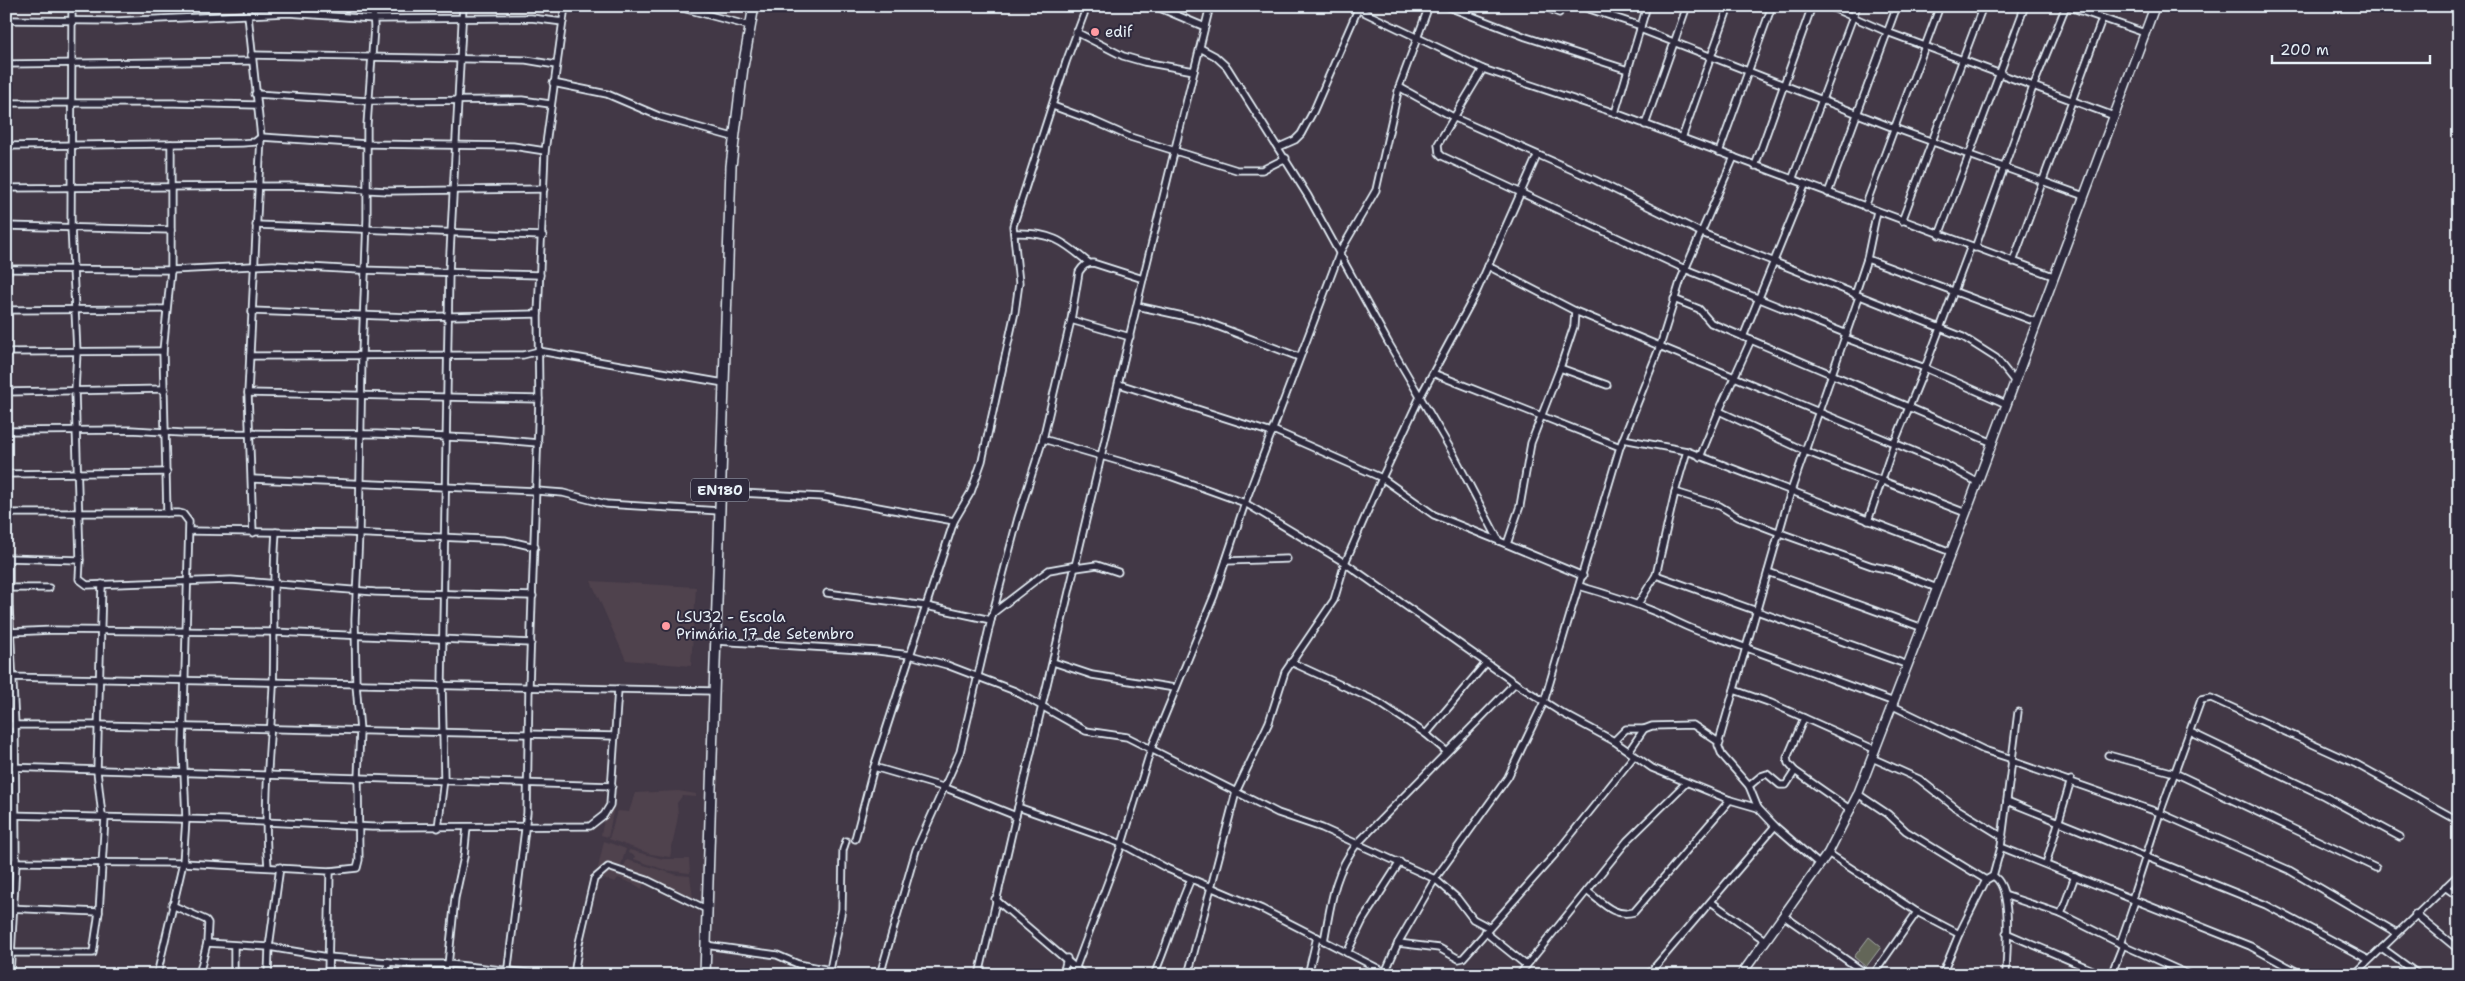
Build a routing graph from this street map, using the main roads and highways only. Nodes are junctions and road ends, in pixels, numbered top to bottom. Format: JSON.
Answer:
{"nodes":[{"id":1,"x":754,"y":6,"type":"edge"},
{"id":2,"x":705,"y":975,"type":"edge"}],
"edges":[{"from":1,"to":2,"type":"main road","number":"EN180"}]}
